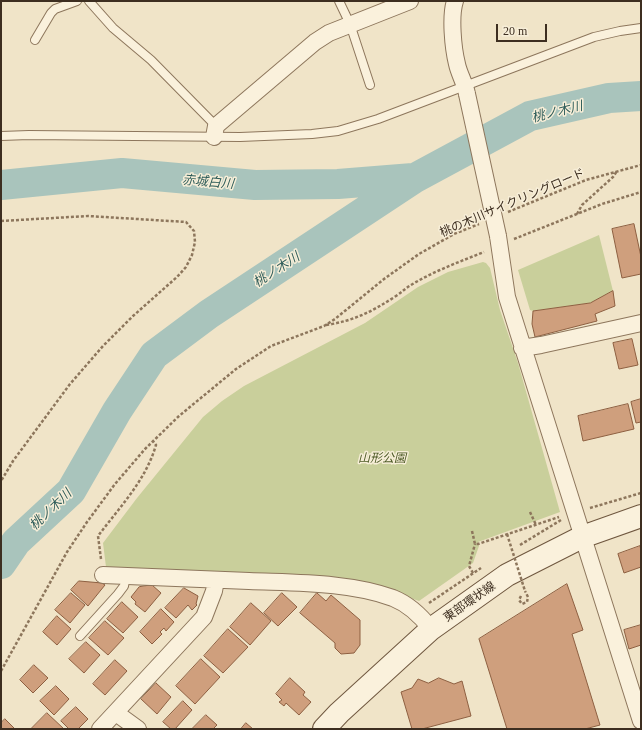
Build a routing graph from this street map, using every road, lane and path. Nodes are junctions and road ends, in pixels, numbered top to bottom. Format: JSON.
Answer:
{"nodes":[{"id":1,"x":76,"y":1,"type":"edge"},
{"id":2,"x":338,"y":1,"type":"edge"},
{"id":3,"x":410,"y":1,"type":"edge"},
{"id":4,"x":456,"y":1,"type":"edge"},
{"id":5,"x":93,"y":2,"type":"edge"},
{"id":6,"x":350,"y":24,"type":"junction"},
{"id":7,"x":641,"y":28,"type":"edge"},
{"id":8,"x":35,"y":40,"type":"dead end"},
{"id":9,"x":370,"y":85,"type":"dead end"},
{"id":10,"x":466,"y":90,"type":"junction"},
{"id":11,"x":215,"y":131,"type":"junction"},
{"id":12,"x":1,"y":136,"type":"edge"},
{"id":13,"x":641,"y":165,"type":"edge"},
{"id":14,"x":617,"y":171,"type":"junction"},
{"id":15,"x":641,"y":192,"type":"edge"},
{"id":16,"x":506,"y":213,"type":"dead end"},
{"id":17,"x":576,"y":214,"type":"junction"},
{"id":18,"x":1,"y":221,"type":"edge"},
{"id":19,"x":484,"y":222,"type":"dead end"},
{"id":20,"x":499,"y":241,"type":"junction"},
{"id":21,"x":641,"y":323,"type":"edge"},
{"id":22,"x":324,"y":326,"type":"junction"},
{"id":23,"x":522,"y":348,"type":"junction"},
{"id":24,"x":153,"y":441,"type":"junction"},
{"id":25,"x":1,"y":481,"type":"edge"},
{"id":26,"x":641,"y":493,"type":"edge"},
{"id":27,"x":586,"y":509,"type":"dead end"},
{"id":28,"x":530,"y":512,"type":"dead end"},
{"id":29,"x":565,"y":515,"type":"dead end"},
{"id":30,"x":641,"y":516,"type":"edge"},
{"id":31,"x":536,"y":525,"type":"junction"},
{"id":32,"x":472,"y":531,"type":"dead end"},
{"id":33,"x":508,"y":534,"type":"junction"},
{"id":34,"x":582,"y":537,"type":"junction"},
{"id":35,"x":475,"y":544,"type":"junction"},
{"id":36,"x":473,"y":573,"type":"dead end"},
{"id":37,"x":103,"y":575,"type":"joint"},
{"id":38,"x":126,"y":576,"type":"junction"},
{"id":39,"x":216,"y":580,"type":"junction"},
{"id":40,"x":520,"y":596,"type":"dead end"},
{"id":41,"x":431,"y":628,"type":"junction"},
{"id":42,"x":80,"y":636,"type":"dead end"},
{"id":43,"x":1,"y":671,"type":"edge"},
{"id":44,"x":116,"y":713,"type":"junction"},
{"id":45,"x":641,"y":720,"type":"edge"},
{"id":46,"x":100,"y":729,"type":"edge"},
{"id":47,"x":138,"y":729,"type":"edge"},
{"id":48,"x":324,"y":729,"type":"edge"}],
"edges":[{"from":1,"to":8,"type":"lane"},
{"from":2,"to":6,"type":"lane"},
{"from":3,"to":6,"type":"street"},
{"from":4,"to":10,"type":"street"},
{"from":5,"to":11,"type":"lane"},
{"from":6,"to":9,"type":"lane"},
{"from":6,"to":11,"type":"street"},
{"from":7,"to":10,"type":"lane"},
{"from":10,"to":11,"type":"lane"},
{"from":10,"to":20,"type":"street","bridge":true},
{"from":11,"to":12,"type":"lane"},
{"from":13,"to":14,"type":"path","name":"桃の木川サイクリングロード"},
{"from":14,"to":16,"type":"path","name":"桃の木川サイクリングロード"},
{"from":14,"to":17,"type":"path"},
{"from":15,"to":17,"type":"path"},
{"from":17,"to":20,"type":"path"},
{"from":18,"to":25,"type":"path"},
{"from":19,"to":22,"type":"path","name":"桃の木川サイクリングロード"},
{"from":20,"to":22,"type":"path"},
{"from":20,"to":23,"type":"street"},
{"from":21,"to":23,"type":"street"},
{"from":22,"to":24,"type":"path","name":"桃の木川サイクリングロード"},
{"from":23,"to":34,"type":"street"},
{"from":24,"to":37,"type":"path"},
{"from":24,"to":43,"type":"path","name":"桃の木川サイクリングロード"},
{"from":26,"to":27,"type":"path"},
{"from":28,"to":31,"type":"path"},
{"from":29,"to":31,"type":"path"},
{"from":30,"to":34,"type":"street","name":"東部環状線"},
{"from":31,"to":33,"type":"path"},
{"from":32,"to":35,"type":"path"},
{"from":33,"to":35,"type":"path"},
{"from":33,"to":40,"type":"path","bridge":true},
{"from":34,"to":41,"type":"street","name":"東部環状線"},
{"from":34,"to":45,"type":"street"},
{"from":35,"to":36,"type":"path"},
{"from":37,"to":38,"type":"street"},
{"from":38,"to":39,"type":"street"},
{"from":38,"to":42,"type":"lane"},
{"from":39,"to":41,"type":"street"},
{"from":39,"to":44,"type":"street"},
{"from":41,"to":48,"type":"street","name":"東部環状線"},
{"from":44,"to":46,"type":"street"},
{"from":44,"to":47,"type":"street"}]}
